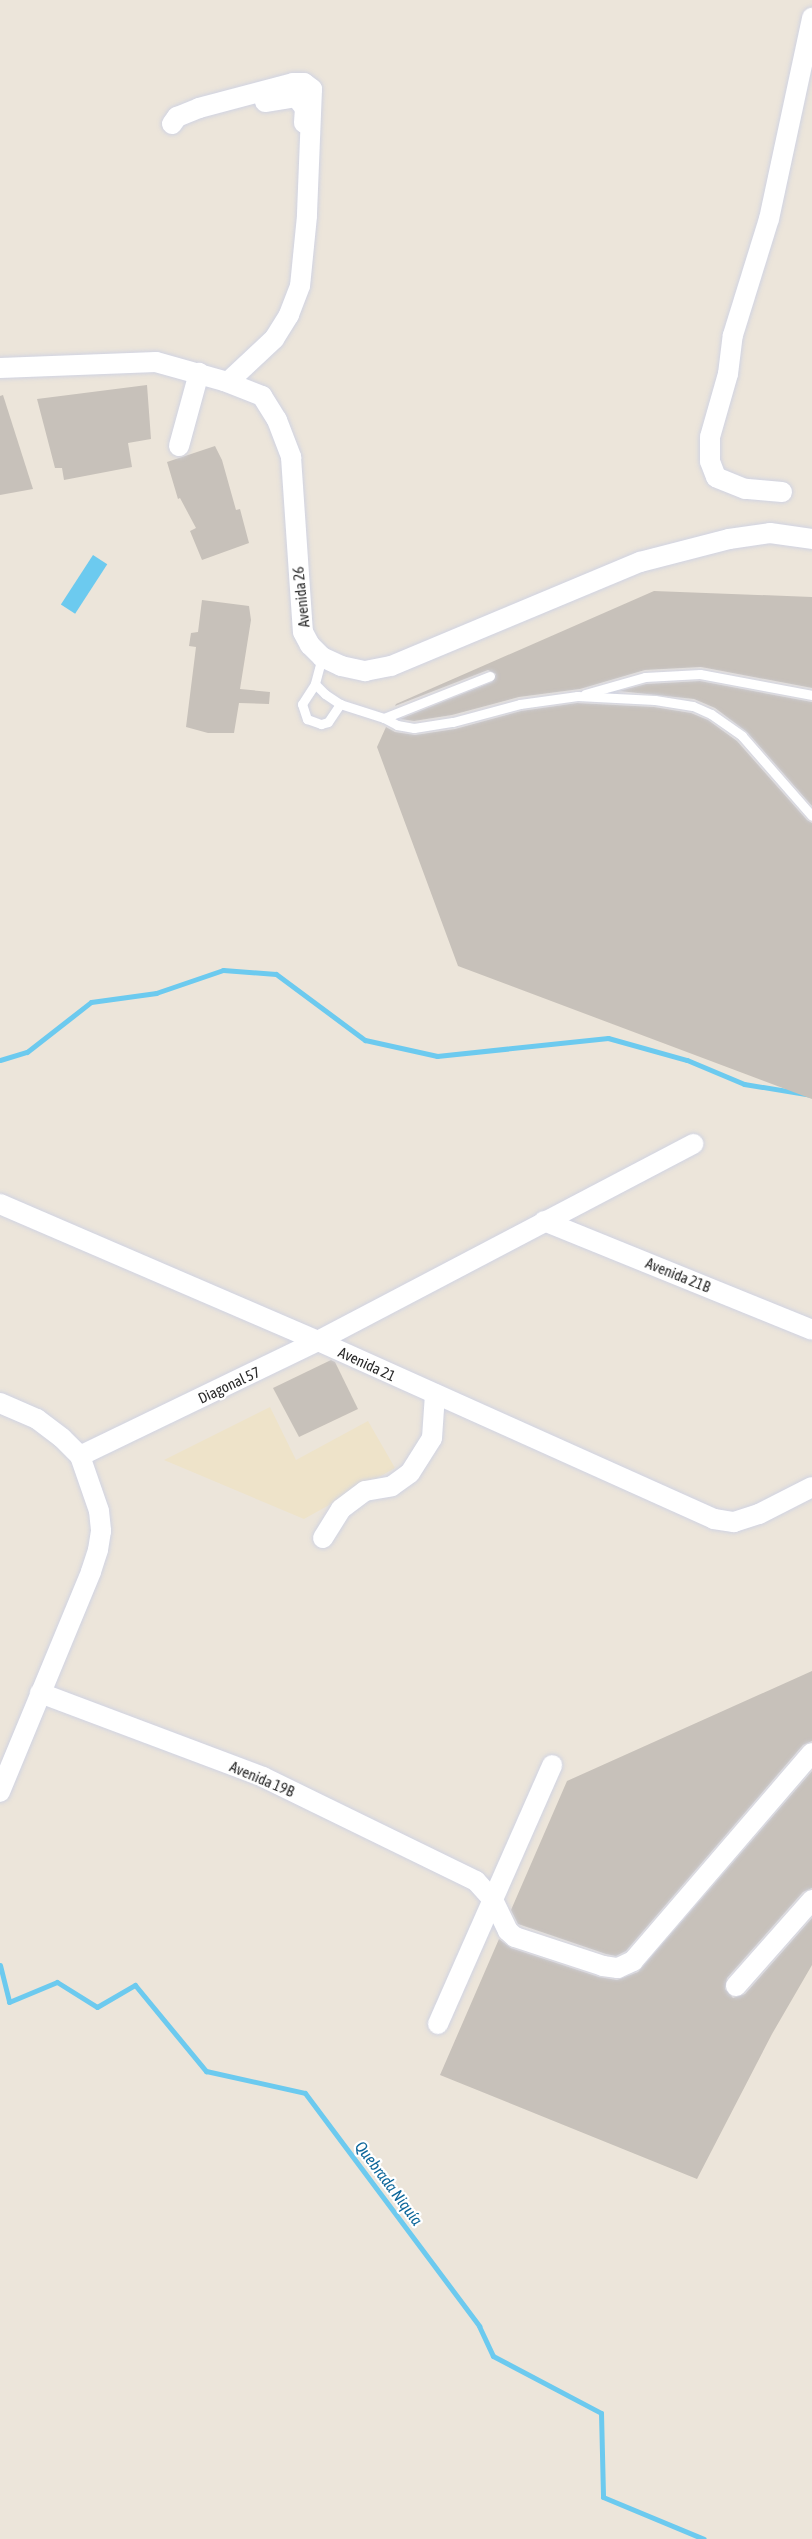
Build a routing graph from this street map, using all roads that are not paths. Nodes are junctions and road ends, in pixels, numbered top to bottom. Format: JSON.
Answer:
{"nodes":[{"id":1,"x":812,"y":18,"type":"edge"},
{"id":2,"x":0,"y":368,"type":"edge"},
{"id":3,"x":199,"y":373,"type":"junction"},
{"id":4,"x":226,"y":381,"type":"junction"},
{"id":5,"x":179,"y":446,"type":"dead end"},
{"id":6,"x":782,"y":492,"type":"dead end"},
{"id":7,"x":812,"y":539,"type":"edge"},
{"id":8,"x":322,"y":657,"type":"junction"},
{"id":9,"x":490,"y":676,"type":"dead end"},
{"id":10,"x":315,"y":684,"type":"junction"},
{"id":11,"x":812,"y":695,"type":"edge"},
{"id":12,"x":577,"y":696,"type":"junction"},
{"id":13,"x":340,"y":704,"type":"junction"},
{"id":14,"x":384,"y":718,"type":"junction"},
{"id":15,"x":812,"y":816,"type":"edge"},
{"id":16,"x":693,"y":1144,"type":"dead end"},
{"id":17,"x":0,"y":1204,"type":"edge"},
{"id":18,"x":544,"y":1221,"type":"junction"},
{"id":19,"x":812,"y":1330,"type":"edge"},
{"id":20,"x":318,"y":1341,"type":"junction"},
{"id":21,"x":435,"y":1394,"type":"junction"},
{"id":22,"x":0,"y":1403,"type":"edge"},
{"id":23,"x":80,"y":1456,"type":"junction"},
{"id":24,"x":812,"y":1487,"type":"edge"},
{"id":25,"x":323,"y":1538,"type":"dead end"},
{"id":26,"x":40,"y":1693,"type":"junction"},
{"id":27,"x":812,"y":1753,"type":"edge"},
{"id":28,"x":552,"y":1765,"type":"dead end"},
{"id":29,"x":0,"y":1792,"type":"edge"},
{"id":30,"x":492,"y":1900,"type":"junction"},
{"id":31,"x":812,"y":1900,"type":"edge"},
{"id":32,"x":736,"y":1986,"type":"dead end"},
{"id":33,"x":438,"y":2024,"type":"dead end"}],
"edges":[{"from":1,"to":6,"type":"street"},
{"from":2,"to":3,"type":"street","name":"Avenida 26"},
{"from":3,"to":4,"type":"street","name":"Avenida 26"},
{"from":3,"to":5,"type":"street"},
{"from":4,"to":4,"type":"street"},
{"from":4,"to":8,"type":"street","name":"Avenida 26"},
{"from":7,"to":8,"type":"street"},
{"from":8,"to":10,"type":"lane"},
{"from":9,"to":14,"type":"lane"},
{"from":10,"to":13,"type":"lane"},
{"from":10,"to":13,"type":"lane"},
{"from":11,"to":12,"type":"lane"},
{"from":12,"to":14,"type":"lane"},
{"from":12,"to":15,"type":"lane"},
{"from":13,"to":14,"type":"lane"},
{"from":16,"to":18,"type":"street","name":"Diagonal 57"},
{"from":17,"to":20,"type":"street","name":"Avenida 21"},
{"from":18,"to":19,"type":"street","name":"Avenida 21B"},
{"from":18,"to":20,"type":"street","name":"Diagonal 57"},
{"from":20,"to":21,"type":"street","name":"Avenida 21"},
{"from":20,"to":23,"type":"street","name":"Diagonal 57"},
{"from":21,"to":24,"type":"street","name":"Avenida 21"},
{"from":21,"to":25,"type":"street"},
{"from":22,"to":23,"type":"street"},
{"from":23,"to":26,"type":"street"},
{"from":26,"to":29,"type":"street"},
{"from":26,"to":30,"type":"street","name":"Avenida 19B"},
{"from":27,"to":30,"type":"street"},
{"from":28,"to":30,"type":"street"},
{"from":30,"to":33,"type":"street"},
{"from":31,"to":32,"type":"street"}]}
